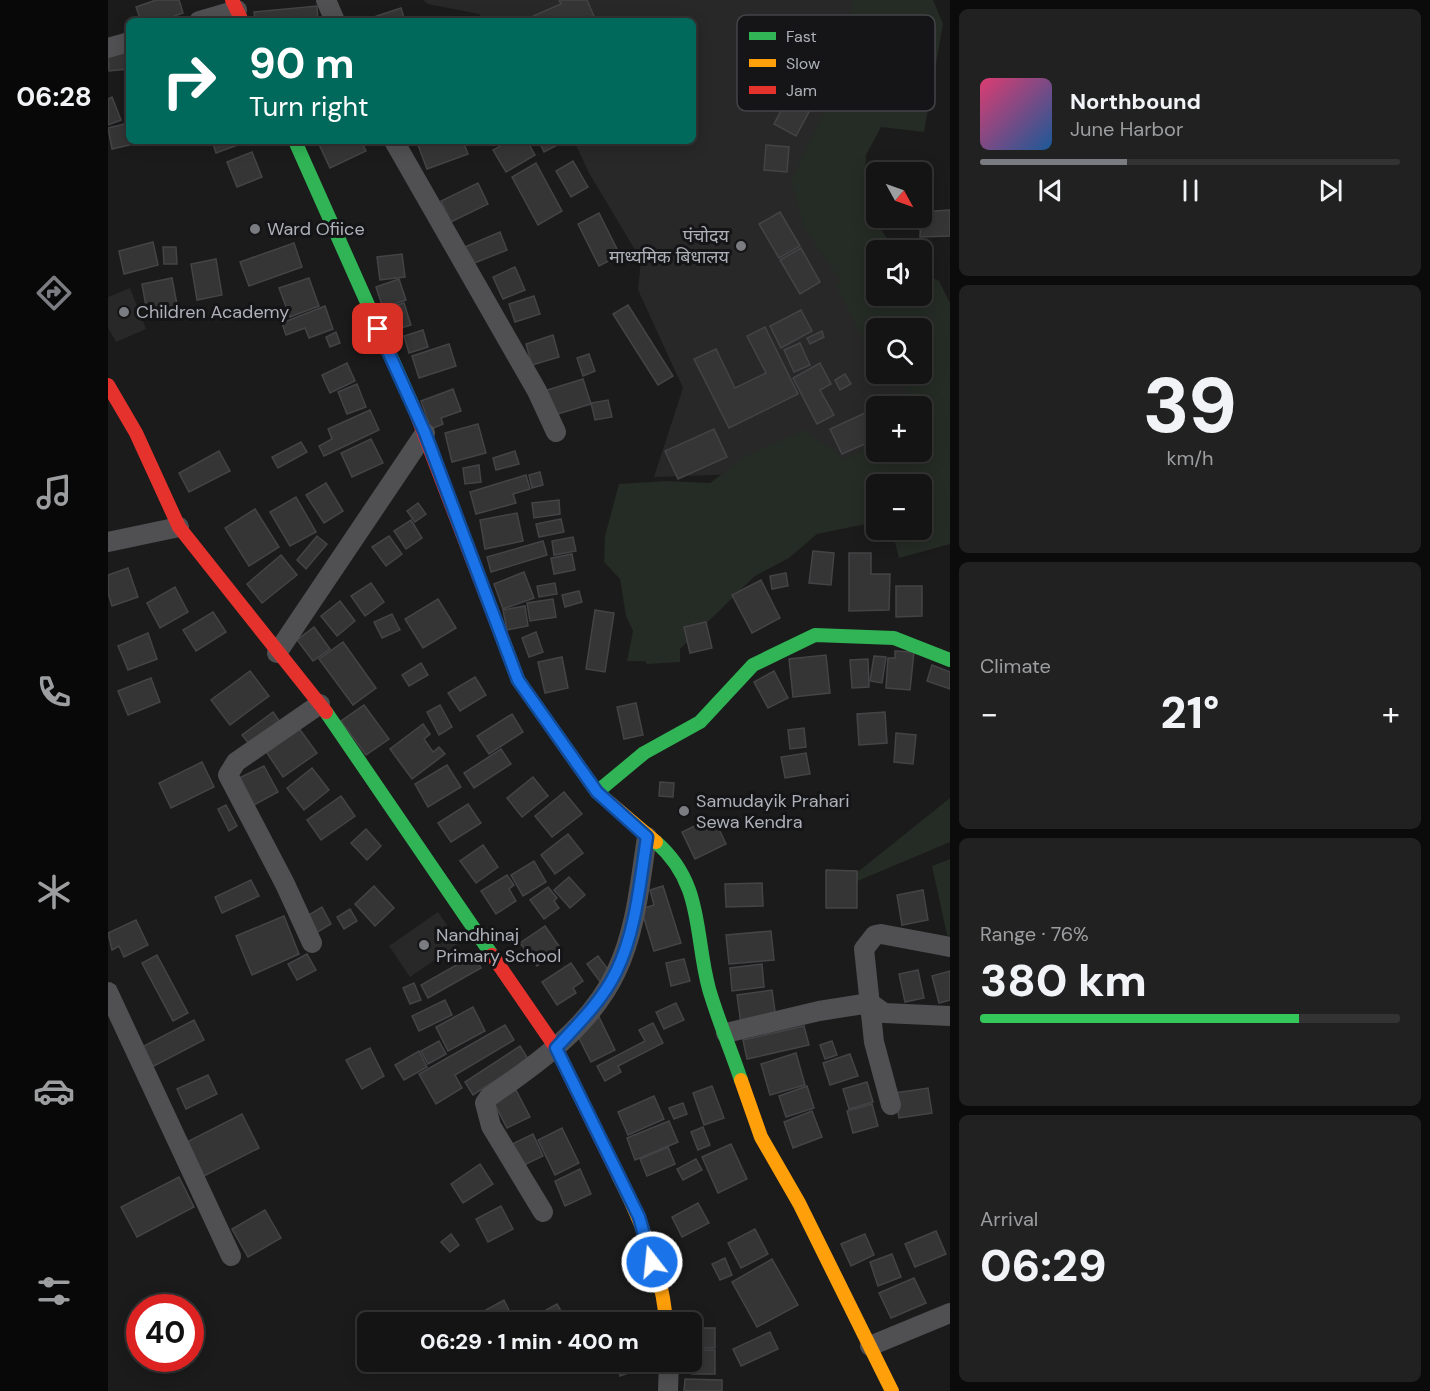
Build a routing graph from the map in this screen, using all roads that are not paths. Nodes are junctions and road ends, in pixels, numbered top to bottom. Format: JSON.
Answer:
{"nodes":[{"id":1,"x":326,"y":0,"type":"edge"},
{"id":2,"x":237,"y":10,"type":"edge"},
{"id":3,"x":210,"y":18,"type":"edge"},
{"id":4,"x":334,"y":18,"type":"edge"},
{"id":5,"x":126,"y":43,"type":"edge"},
{"id":6,"x":108,"y":48,"type":"edge"},
{"id":7,"x":296,"y":144,"type":"edge"},
{"id":8,"x":396,"y":144,"type":"edge"},
{"id":9,"x":108,"y":385,"type":"edge"},
{"id":10,"x":556,"y":432,"type":"dead end"},
{"id":11,"x":425,"y":433,"type":"junction"},
{"id":12,"x":179,"y":527,"type":"junction"},
{"id":13,"x":108,"y":542,"type":"edge"},
{"id":14,"x":277,"y":653,"type":"junction"},
{"id":15,"x":950,"y":660,"type":"edge"},
{"id":16,"x":320,"y":704,"type":"junction"},
{"id":17,"x":597,"y":792,"type":"junction"},
{"id":18,"x":647,"y":837,"type":"junction"},
{"id":19,"x":312,"y":943,"type":"dead end"},
{"id":20,"x":950,"y":947,"type":"edge"},
{"id":21,"x":108,"y":992,"type":"edge"},
{"id":22,"x":870,"y":1003,"type":"junction"},
{"id":23,"x":950,"y":1016,"type":"edge"},
{"id":24,"x":726,"y":1033,"type":"junction"},
{"id":25,"x":556,"y":1048,"type":"junction"},
{"id":26,"x":891,"y":1105,"type":"dead end"},
{"id":27,"x":543,"y":1212,"type":"dead end"},
{"id":28,"x":231,"y":1256,"type":"dead end"},
{"id":29,"x":665,"y":1312,"type":"edge"},
{"id":30,"x":950,"y":1313,"type":"edge"},
{"id":31,"x":870,"y":1346,"type":"junction"},
{"id":32,"x":669,"y":1372,"type":"edge"},
{"id":33,"x":668,"y":1391,"type":"edge"},
{"id":34,"x":891,"y":1391,"type":"edge"}],
"edges":[{"from":1,"to":4,"type":"street"},
{"from":2,"to":3,"type":"street"},
{"from":5,"to":6,"type":"street"},
{"from":7,"to":11,"type":"street"},
{"from":8,"to":10,"type":"street"},
{"from":9,"to":12,"type":"street"},
{"from":11,"to":14,"type":"street"},
{"from":11,"to":17,"type":"street"},
{"from":12,"to":13,"type":"street"},
{"from":12,"to":14,"type":"street"},
{"from":14,"to":16,"type":"street"},
{"from":15,"to":17,"type":"street"},
{"from":16,"to":19,"type":"street"},
{"from":16,"to":25,"type":"street"},
{"from":17,"to":18,"type":"street"},
{"from":18,"to":24,"type":"street"},
{"from":18,"to":25,"type":"street"},
{"from":20,"to":22,"type":"street"},
{"from":21,"to":28,"type":"street"},
{"from":22,"to":23,"type":"street"},
{"from":22,"to":24,"type":"street"},
{"from":22,"to":26,"type":"street"},
{"from":24,"to":31,"type":"street"},
{"from":25,"to":27,"type":"street"},
{"from":25,"to":29,"type":"street"},
{"from":30,"to":31,"type":"street"},
{"from":31,"to":34,"type":"street"},
{"from":32,"to":33,"type":"street"}]}
